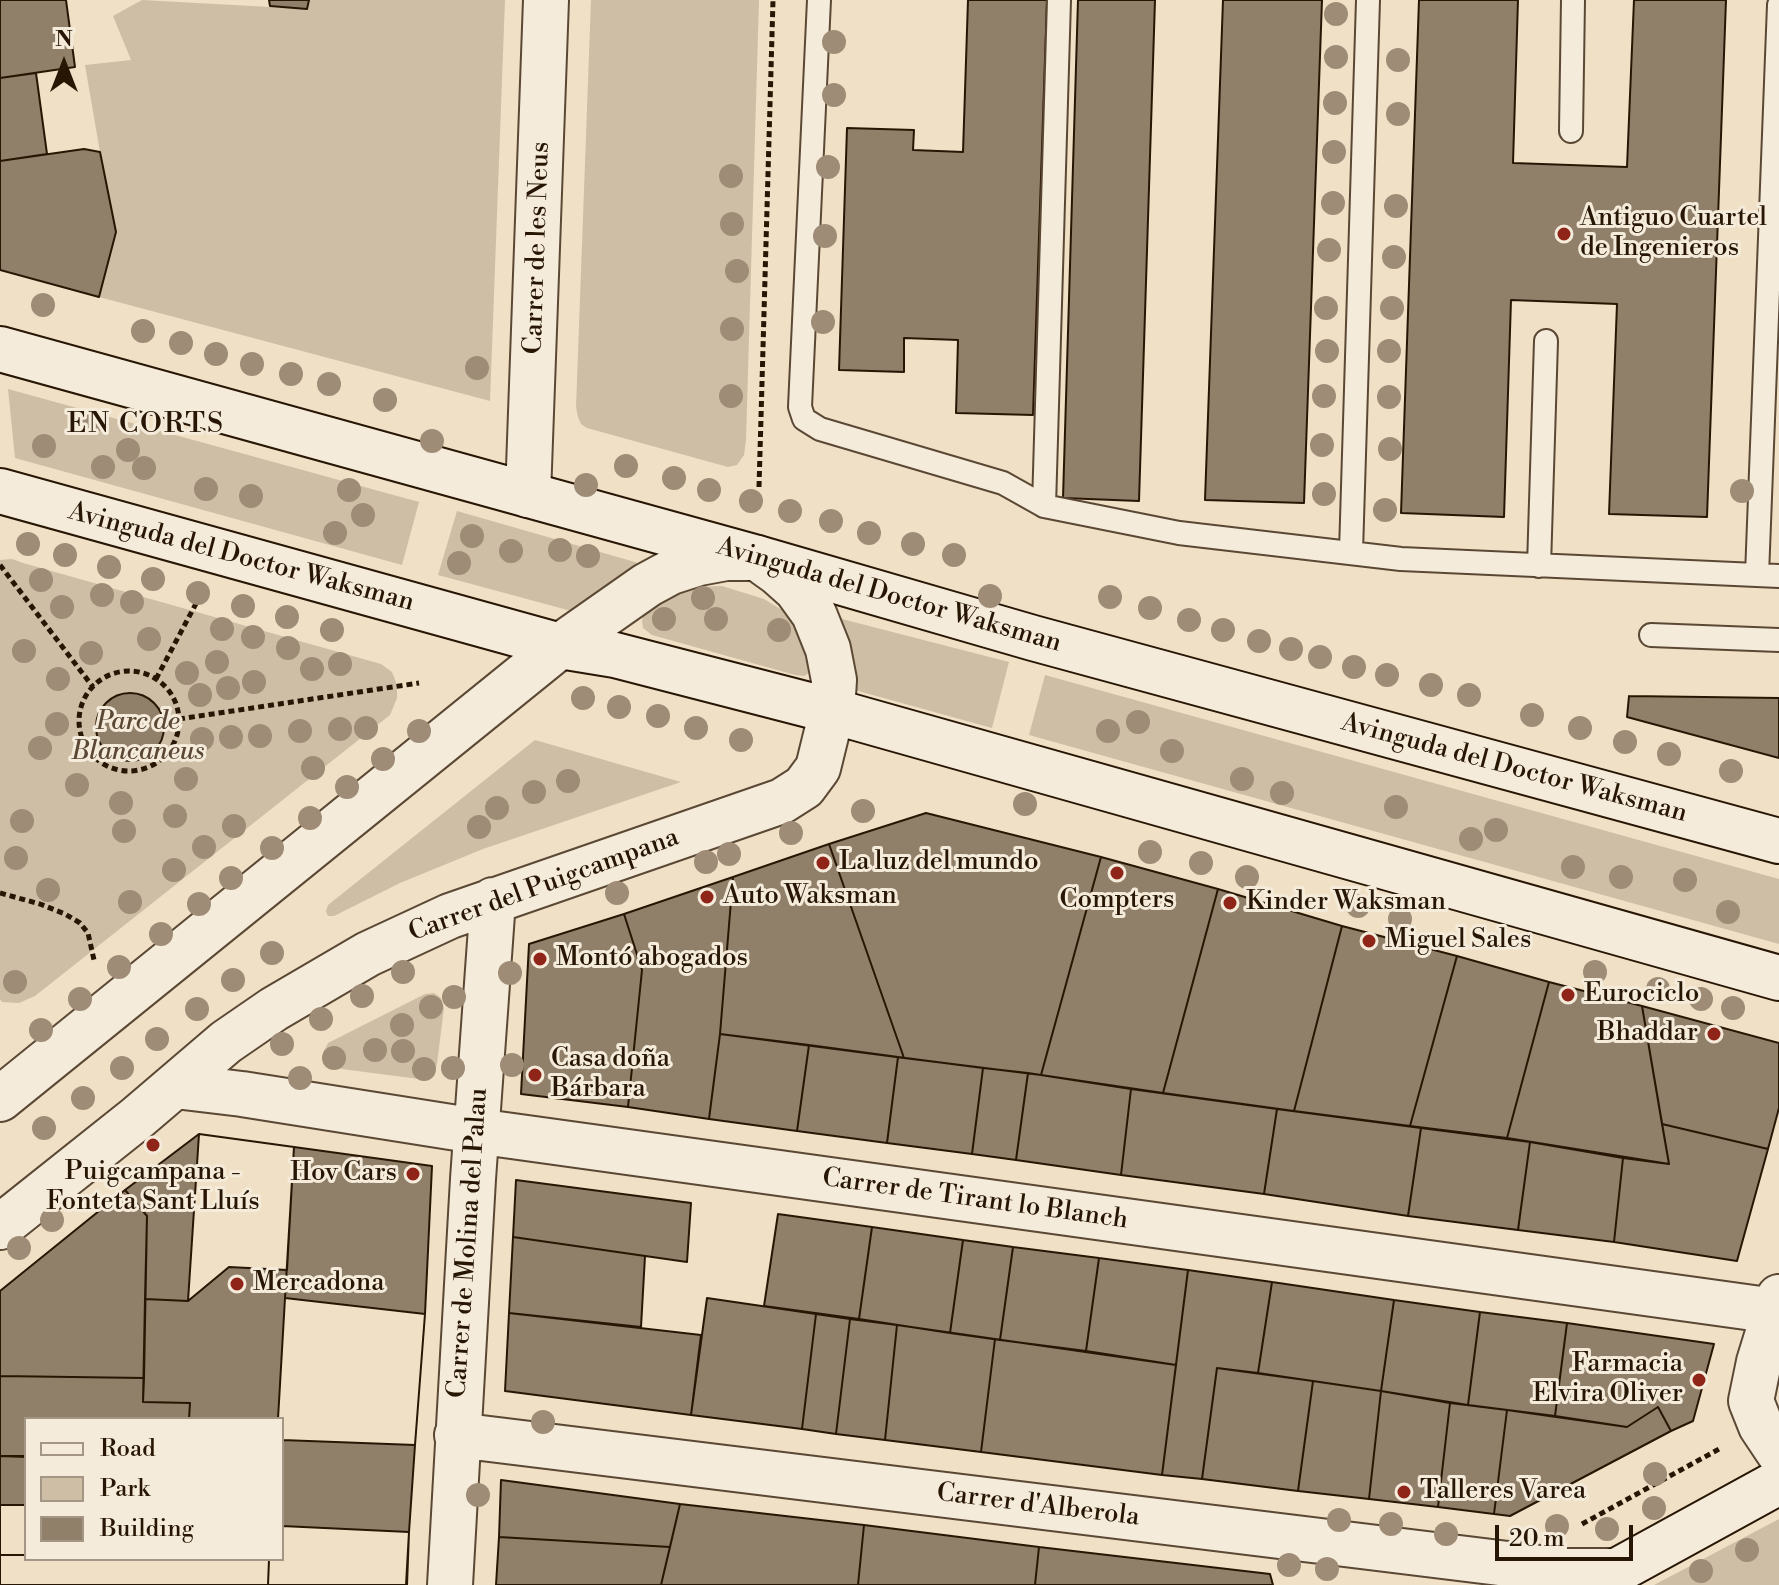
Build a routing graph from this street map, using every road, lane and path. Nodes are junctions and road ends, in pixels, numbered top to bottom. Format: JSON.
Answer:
{"nodes":[{"id":1,"x":546,"y":0,"type":"edge"},
{"id":2,"x":773,"y":0,"type":"edge"},
{"id":3,"x":819,"y":0,"type":"edge"},
{"id":4,"x":1059,"y":0,"type":"edge"},
{"id":5,"x":1368,"y":0,"type":"edge"},
{"id":6,"x":1573,"y":0,"type":"edge"},
{"id":7,"x":1779,"y":5,"type":"edge"},
{"id":8,"x":1571,"y":131,"type":"dead end"},
{"id":9,"x":1546,"y":341,"type":"dead end"},
{"id":10,"x":0,"y":349,"type":"edge"},
{"id":11,"x":759,"y":487,"type":"dead end"},
{"id":12,"x":0,"y":491,"type":"edge"},
{"id":13,"x":528,"y":495,"type":"junction"},
{"id":14,"x":1044,"y":506,"type":"junction"},
{"id":15,"x":1351,"y":552,"type":"junction"},
{"id":16,"x":757,"y":558,"type":"junction"},
{"id":17,"x":0,"y":565,"type":"edge"},
{"id":18,"x":1539,"y":566,"type":"junction"},
{"id":19,"x":1768,"y":575,"type":"edge"},
{"id":20,"x":200,"y":596,"type":"dead end"},
{"id":21,"x":1651,"y":635,"type":"dead end"},
{"id":22,"x":1779,"y":640,"type":"edge"},
{"id":23,"x":560,"y":646,"type":"junction"},
{"id":24,"x":156,"y":679,"type":"junction"},
{"id":25,"x":419,"y":683,"type":"dead end"},
{"id":26,"x":93,"y":687,"type":"junction"},
{"id":27,"x":832,"y":711,"type":"junction"},
{"id":28,"x":179,"y":719,"type":"junction"},
{"id":29,"x":1779,"y":841,"type":"edge"},
{"id":30,"x":0,"y":893,"type":"edge"},
{"id":31,"x":493,"y":900,"type":"junction"},
{"id":32,"x":94,"y":960,"type":"dead end"},
{"id":33,"x":1779,"y":978,"type":"edge"},
{"id":34,"x":175,"y":1086,"type":"junction"},
{"id":35,"x":0,"y":1099,"type":"edge"},
{"id":36,"x":476,"y":1131,"type":"junction"},
{"id":37,"x":0,"y":1227,"type":"edge"},
{"id":38,"x":1777,"y":1304,"type":"edge"},
{"id":39,"x":457,"y":1435,"type":"junction"},
{"id":40,"x":1719,"y":1449,"type":"dead end"},
{"id":41,"x":1779,"y":1453,"type":"edge"},
{"id":42,"x":1779,"y":1482,"type":"edge"},
{"id":43,"x":1582,"y":1524,"type":"dead end"},
{"id":44,"x":1605,"y":1578,"type":"edge"},
{"id":45,"x":450,"y":1585,"type":"edge"}],
"edges":[{"from":1,"to":13,"type":"street","name":"Carrer de les Neus"},
{"from":2,"to":11,"type":"path"},
{"from":3,"to":14,"type":"lane"},
{"from":4,"to":14,"type":"lane"},
{"from":5,"to":15,"type":"lane"},
{"from":6,"to":8,"type":"lane"},
{"from":7,"to":19,"type":"lane"},
{"from":9,"to":18,"type":"lane"},
{"from":10,"to":13,"type":"street","name":"Avinguda del Doctor Waksman"},
{"from":12,"to":23,"type":"street","name":"Avinguda del Doctor Waksman"},
{"from":13,"to":16,"type":"street","name":"Avinguda del Doctor Waksman"},
{"from":14,"to":15,"type":"lane"},
{"from":15,"to":18,"type":"lane"},
{"from":16,"to":23,"type":"street"},
{"from":16,"to":27,"type":"street","name":"Carrer del Puigcampana"},
{"from":16,"to":29,"type":"street","name":"Avinguda del Doctor Waksman"},
{"from":17,"to":26,"type":"path"},
{"from":18,"to":19,"type":"lane"},
{"from":20,"to":24,"type":"path"},
{"from":21,"to":22,"type":"lane"},
{"from":23,"to":27,"type":"street","name":"Avinguda del Doctor Waksman"},
{"from":23,"to":35,"type":"street"},
{"from":24,"to":26,"type":"path"},
{"from":24,"to":28,"type":"path"},
{"from":25,"to":28,"type":"path"},
{"from":26,"to":28,"type":"path"},
{"from":27,"to":31,"type":"street","name":"Carrer del Puigcampana"},
{"from":27,"to":33,"type":"street","name":"Avinguda del Doctor Waksman"},
{"from":30,"to":32,"type":"path"},
{"from":31,"to":34,"type":"street","name":"Carrer del Puigcampana"},
{"from":31,"to":36,"type":"street","name":"Carrer de Molina del Palau"},
{"from":34,"to":36,"type":"street","name":"Carrer de Tirant lo Blanch"},
{"from":34,"to":37,"type":"street","name":"Carrer del Puigcampana"},
{"from":36,"to":38,"type":"street","name":"Carrer de Tirant lo Blanch"},
{"from":36,"to":39,"type":"street","name":"Carrer de Molina del Palau"},
{"from":38,"to":41,"type":"street"},
{"from":39,"to":44,"type":"street","name":"Carrer d'Alberola"},
{"from":39,"to":45,"type":"street","name":"Carrer de Molina del Palau"},
{"from":40,"to":43,"type":"path"},
{"from":42,"to":44,"type":"street"}]}
